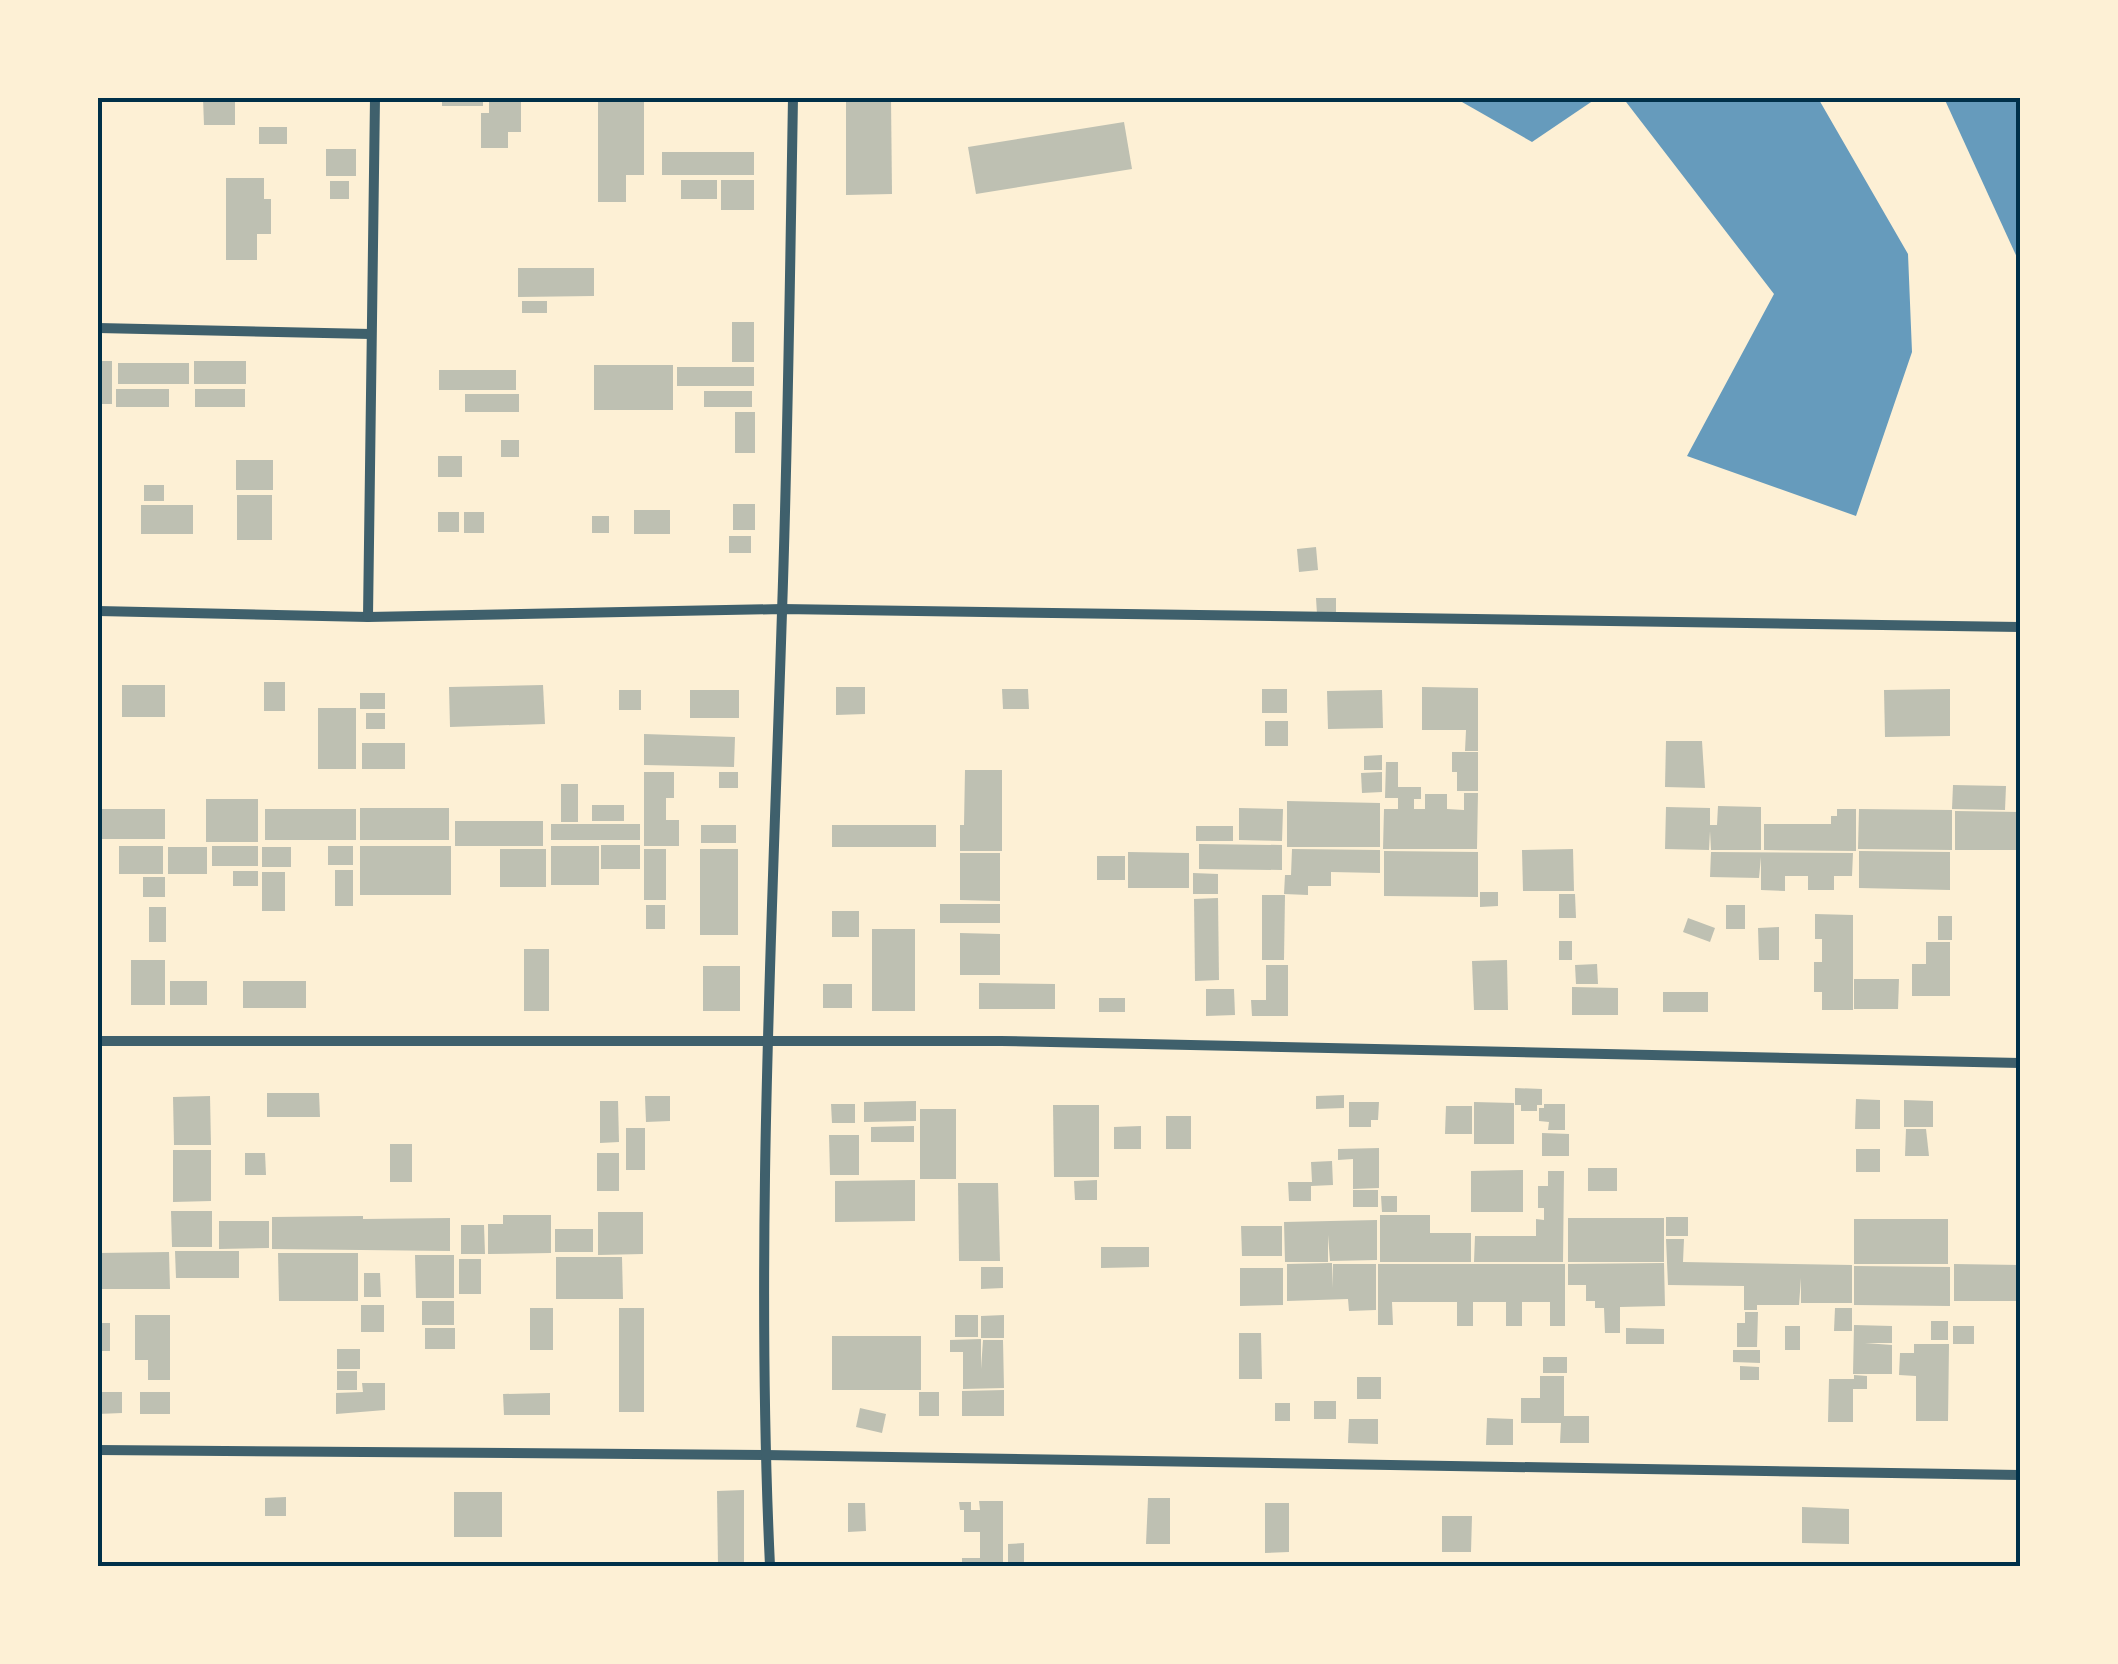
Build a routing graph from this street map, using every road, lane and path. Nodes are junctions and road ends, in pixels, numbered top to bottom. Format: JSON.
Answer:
{"nodes":[{"id":1,"x":375,"y":98,"type":"edge"},
{"id":2,"x":793,"y":98,"type":"edge"},
{"id":3,"x":98,"y":328,"type":"edge"},
{"id":4,"x":371,"y":334,"type":"junction"},
{"id":5,"x":782,"y":609,"type":"junction"},
{"id":6,"x":98,"y":611,"type":"edge"},
{"id":7,"x":368,"y":617,"type":"junction"},
{"id":8,"x":2020,"y":627,"type":"edge"},
{"id":9,"x":766,"y":1040,"type":"junction"},
{"id":10,"x":98,"y":1041,"type":"edge"},
{"id":11,"x":2020,"y":1064,"type":"edge"},
{"id":12,"x":98,"y":1450,"type":"edge"},
{"id":13,"x":764,"y":1456,"type":"junction"},
{"id":14,"x":2020,"y":1475,"type":"edge"},
{"id":15,"x":770,"y":1566,"type":"edge"}],
"edges":[{"from":1,"to":4,"type":"street"},
{"from":2,"to":5,"type":"street"},
{"from":3,"to":4,"type":"street"},
{"from":4,"to":7,"type":"street"},
{"from":5,"to":7,"type":"street"},
{"from":5,"to":8,"type":"street"},
{"from":5,"to":9,"type":"street"},
{"from":6,"to":7,"type":"street"},
{"from":9,"to":10,"type":"street"},
{"from":9,"to":11,"type":"street"},
{"from":9,"to":13,"type":"street"},
{"from":12,"to":13,"type":"street"},
{"from":13,"to":14,"type":"street"},
{"from":13,"to":15,"type":"street"}]}
